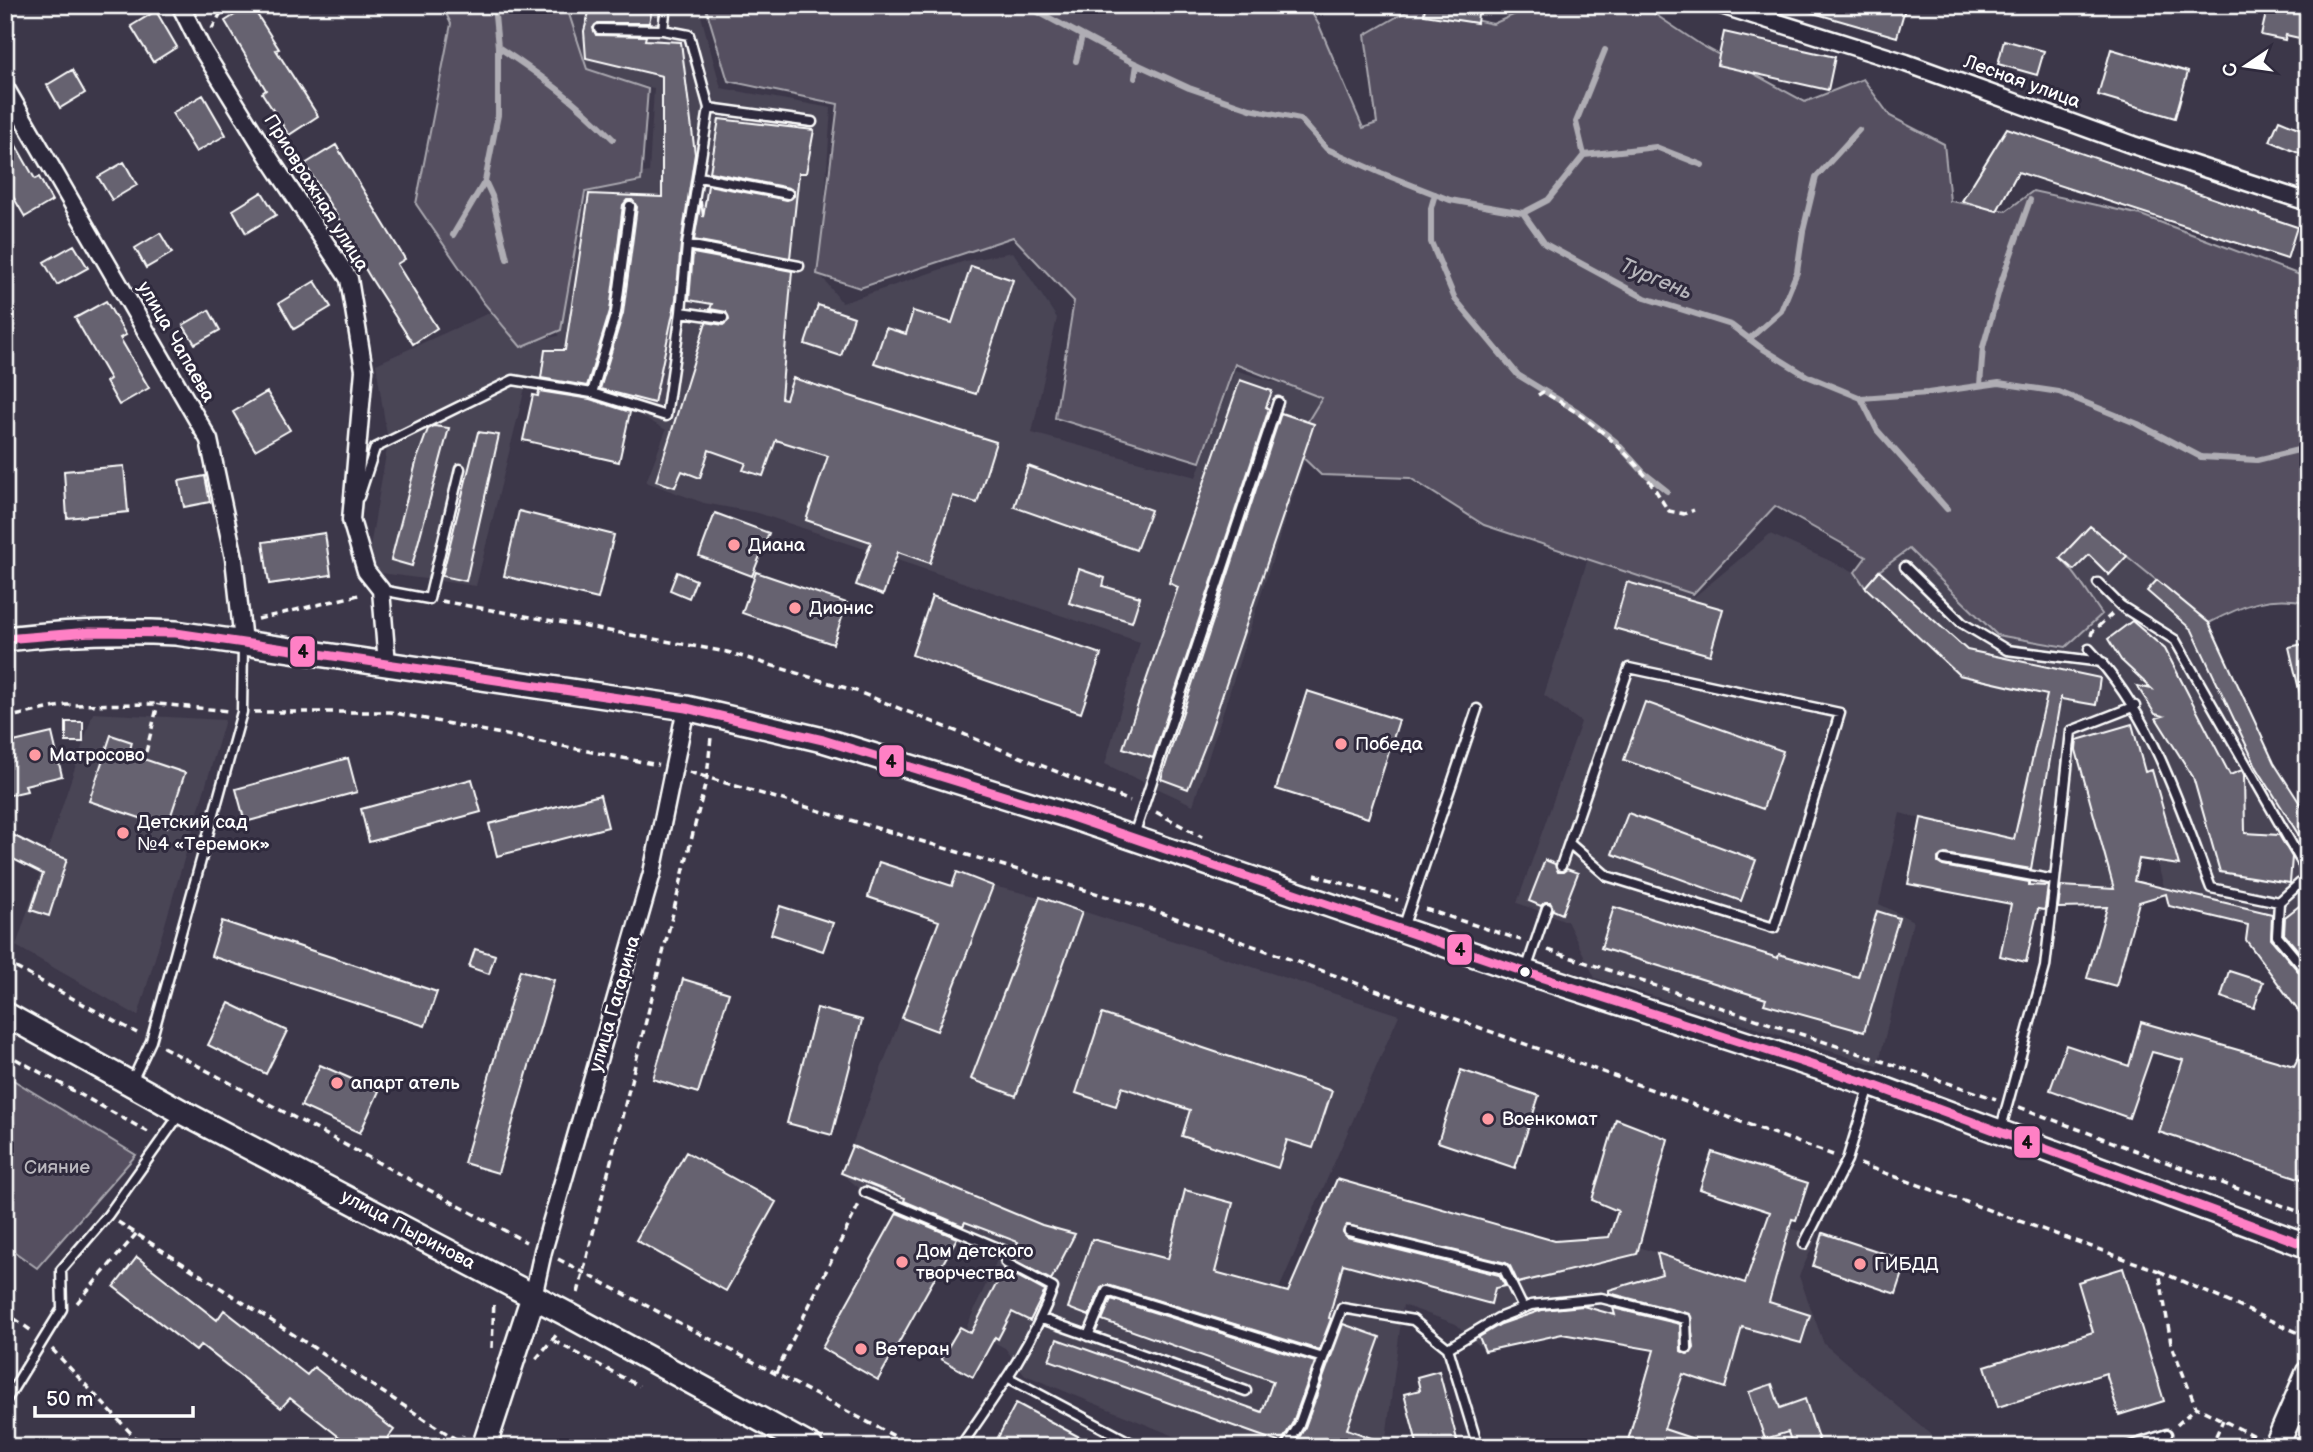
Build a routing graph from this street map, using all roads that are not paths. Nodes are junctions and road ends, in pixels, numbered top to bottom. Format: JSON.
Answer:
{"nodes":[{"id":1,"x":180,"y":5,"type":"edge"},
{"id":2,"x":666,"y":5,"type":"edge"},
{"id":3,"x":1721,"y":5,"type":"edge"},
{"id":4,"x":598,"y":29,"type":"dead end"},
{"id":5,"x":663,"y":30,"type":"junction"},
{"id":6,"x":5,"y":87,"type":"edge"},
{"id":7,"x":709,"y":108,"type":"junction"},
{"id":8,"x":811,"y":122,"type":"dead end"},
{"id":9,"x":699,"y":177,"type":"junction"},
{"id":10,"x":788,"y":194,"type":"dead end"},
{"id":11,"x":2308,"y":202,"type":"edge"},
{"id":12,"x":630,"y":206,"type":"dead end"},
{"id":13,"x":687,"y":245,"type":"junction"},
{"id":14,"x":799,"y":266,"type":"dead end"},
{"id":15,"x":681,"y":312,"type":"junction"},
{"id":16,"x":723,"y":318,"type":"dead end"},
{"id":17,"x":592,"y":393,"type":"junction"},
{"id":18,"x":1278,"y":402,"type":"dead end"},
{"id":19,"x":460,"y":469,"type":"dead end"},
{"id":20,"x":351,"y":520,"type":"junction"},
{"id":21,"x":1905,"y":567,"type":"dead end"},
{"id":22,"x":2098,"y":583,"type":"dead end"},
{"id":23,"x":381,"y":590,"type":"junction"},
{"id":24,"x":5,"y":639,"type":"edge"},
{"id":25,"x":243,"y":642,"type":"junction"},
{"id":26,"x":2089,"y":649,"type":"road end"},
{"id":27,"x":2102,"y":662,"type":"junction"},
{"id":28,"x":387,"y":664,"type":"junction"},
{"id":29,"x":2135,"y":706,"type":"junction"},
{"id":30,"x":686,"y":708,"type":"junction"},
{"id":31,"x":1477,"y":709,"type":"dead end"},
{"id":32,"x":1133,"y":838,"type":"junction"},
{"id":33,"x":1569,"y":843,"type":"junction"},
{"id":34,"x":1944,"y":860,"type":"dead end"},
{"id":35,"x":1561,"y":866,"type":"dead end"},
{"id":36,"x":2308,"y":875,"type":"edge"},
{"id":37,"x":2055,"y":880,"type":"junction"},
{"id":38,"x":2279,"y":902,"type":"junction"},
{"id":39,"x":1547,"y":908,"type":"dead end"},
{"id":40,"x":1402,"y":931,"type":"junction"},
{"id":41,"x":1525,"y":972,"type":"junction"},
{"id":42,"x":2308,"y":973,"type":"edge"},
{"id":43,"x":5,"y":1014,"type":"edge"},
{"id":44,"x":131,"y":1084,"type":"junction"},
{"id":45,"x":1870,"y":1084,"type":"junction"},
{"id":46,"x":182,"y":1112,"type":"junction"},
{"id":47,"x":2000,"y":1131,"type":"junction"},
{"id":48,"x":865,"y":1192,"type":"road end"},
{"id":49,"x":1349,"y":1230,"type":"dead end"},
{"id":50,"x":1804,"y":1244,"type":"dead end"},
{"id":51,"x":2308,"y":1246,"type":"edge"},
{"id":52,"x":533,"y":1297,"type":"junction"},
{"id":53,"x":1523,"y":1308,"type":"junction"},
{"id":54,"x":1042,"y":1319,"type":"junction"},
{"id":55,"x":1088,"y":1336,"type":"junction"},
{"id":56,"x":1448,"y":1348,"type":"junction"},
{"id":57,"x":1687,"y":1348,"type":"dead end"},
{"id":58,"x":1323,"y":1358,"type":"junction"},
{"id":59,"x":2308,"y":1373,"type":"edge"},
{"id":60,"x":1007,"y":1377,"type":"junction"},
{"id":61,"x":1246,"y":1391,"type":"dead end"},
{"id":62,"x":5,"y":1402,"type":"edge"},
{"id":63,"x":2167,"y":1434,"type":"road end"},
{"id":64,"x":484,"y":1447,"type":"edge"},
{"id":65,"x":811,"y":1447,"type":"edge"},
{"id":66,"x":960,"y":1447,"type":"edge"},
{"id":67,"x":1139,"y":1447,"type":"edge"},
{"id":68,"x":1286,"y":1447,"type":"edge"},
{"id":69,"x":1478,"y":1447,"type":"edge"},
{"id":70,"x":2127,"y":1447,"type":"edge"},
{"id":71,"x":2276,"y":1447,"type":"edge"}],
"edges":[{"from":1,"to":20,"type":"street","name":"Приовражная улица"},
{"from":2,"to":5,"type":"lane"},
{"from":3,"to":11,"type":"street","name":"Лесная улица"},
{"from":4,"to":5,"type":"lane"},
{"from":5,"to":7,"type":"lane"},
{"from":6,"to":25,"type":"street","name":"улица Чапаева"},
{"from":7,"to":8,"type":"lane"},
{"from":7,"to":9,"type":"lane"},
{"from":9,"to":10,"type":"lane"},
{"from":9,"to":13,"type":"lane"},
{"from":12,"to":17,"type":"lane"},
{"from":13,"to":14,"type":"lane"},
{"from":13,"to":15,"type":"lane"},
{"from":15,"to":16,"type":"lane"},
{"from":15,"to":17,"type":"lane"},
{"from":17,"to":20,"type":"lane"},
{"from":18,"to":32,"type":"lane"},
{"from":19,"to":23,"type":"lane"},
{"from":20,"to":23,"type":"street","name":"Приовражная улица"},
{"from":21,"to":27,"type":"lane"},
{"from":22,"to":36,"type":"lane"},
{"from":23,"to":28,"type":"street","name":"Приовражная улица"},
{"from":24,"to":25,"type":"street"},
{"from":25,"to":28,"type":"street"},
{"from":25,"to":44,"type":"lane"},
{"from":26,"to":27,"type":"lane"},
{"from":27,"to":29,"type":"lane"},
{"from":28,"to":30,"type":"street"},
{"from":29,"to":37,"type":"lane"},
{"from":29,"to":38,"type":"lane"},
{"from":30,"to":32,"type":"street"},
{"from":30,"to":52,"type":"street","name":"улица Гагарина"},
{"from":31,"to":40,"type":"lane"},
{"from":32,"to":40,"type":"street"},
{"from":33,"to":33,"type":"lane"},
{"from":33,"to":35,"type":"lane"},
{"from":34,"to":37,"type":"lane"},
{"from":36,"to":38,"type":"lane"},
{"from":37,"to":47,"type":"lane"},
{"from":38,"to":42,"type":"lane"},
{"from":39,"to":41,"type":"lane"},
{"from":40,"to":41,"type":"street"},
{"from":41,"to":45,"type":"street"},
{"from":43,"to":44,"type":"street","name":"улица Пыринова"},
{"from":44,"to":46,"type":"street","name":"улица Пыринова"},
{"from":45,"to":47,"type":"street"},
{"from":45,"to":50,"type":"lane"},
{"from":46,"to":52,"type":"street","name":"улица Пыринова"},
{"from":46,"to":62,"type":"lane"},
{"from":47,"to":51,"type":"street"},
{"from":48,"to":54,"type":"lane"},
{"from":49,"to":53,"type":"lane"},
{"from":52,"to":64,"type":"street"},
{"from":52,"to":65,"type":"street","name":"улица Пыринова"},
{"from":53,"to":56,"type":"lane"},
{"from":53,"to":57,"type":"lane"},
{"from":54,"to":55,"type":"lane"},
{"from":54,"to":60,"type":"lane"},
{"from":55,"to":58,"type":"lane"},
{"from":55,"to":61,"type":"lane"},
{"from":56,"to":58,"type":"lane"},
{"from":56,"to":69,"type":"lane"},
{"from":58,"to":68,"type":"lane"},
{"from":59,"to":71,"type":"street"},
{"from":60,"to":66,"type":"lane"},
{"from":60,"to":67,"type":"lane"},
{"from":63,"to":70,"type":"lane"}]}
